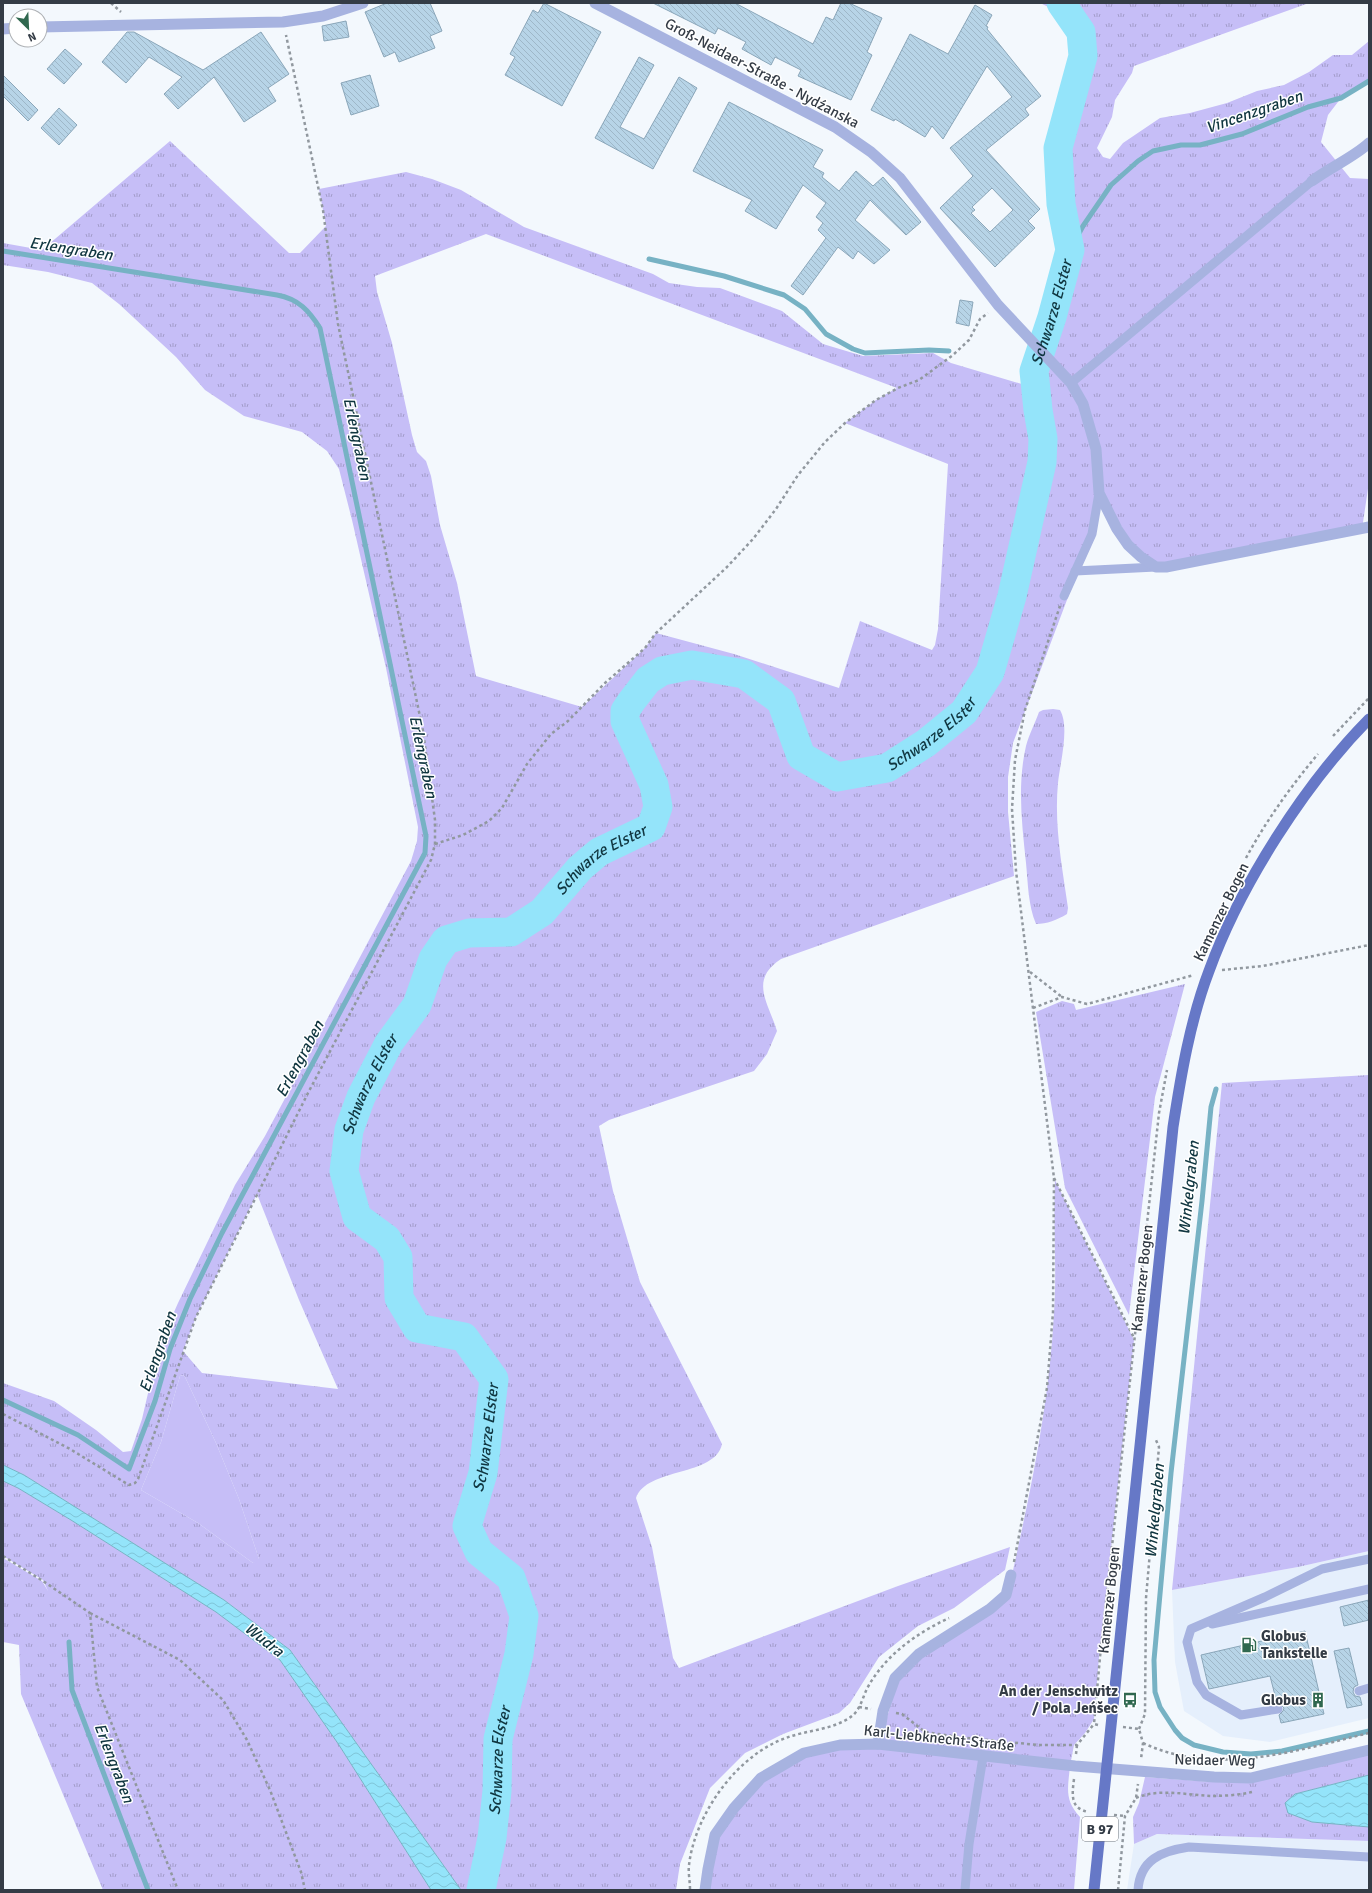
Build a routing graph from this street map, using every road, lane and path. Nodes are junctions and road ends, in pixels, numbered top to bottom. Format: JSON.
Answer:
{"nodes":[{"id":1,"x":363,"y":3,"type":"edge"},
{"id":2,"x":595,"y":3,"type":"edge"},
{"id":3,"x":283,"y":22,"type":"junction"},
{"id":4,"x":48,"y":26,"type":"edge"},
{"id":5,"x":1369,"y":142,"type":"edge"},
{"id":6,"x":1312,"y":181,"type":"joint"},
{"id":7,"x":998,"y":305,"type":"junction"},
{"id":8,"x":1071,"y":383,"type":"junction"},
{"id":9,"x":1100,"y":493,"type":"junction"},
{"id":10,"x":1369,"y":527,"type":"edge"},
{"id":11,"x":1156,"y":567,"type":"junction"},
{"id":12,"x":1075,"y":571,"type":"junction"},
{"id":13,"x":1064,"y":596,"type":"joint"},
{"id":14,"x":1369,"y":719,"type":"edge"},
{"id":15,"x":435,"y":844,"type":"junction"},
{"id":16,"x":1369,"y":945,"type":"edge"},
{"id":17,"x":1208,"y":971,"type":"junction"},
{"id":18,"x":1029,"y":972,"type":"junction"},
{"id":19,"x":1062,"y":997,"type":"junction"},
{"id":20,"x":1033,"y":1008,"type":"junction"},
{"id":21,"x":1054,"y":1178,"type":"junction"},
{"id":22,"x":1135,"y":1340,"type":"dead end"},
{"id":23,"x":3,"y":1414,"type":"edge"},
{"id":24,"x":1153,"y":1433,"type":"dead end"},
{"id":25,"x":3,"y":1556,"type":"edge"},
{"id":26,"x":1369,"y":1559,"type":"edge"},
{"id":27,"x":1011,"y":1576,"type":"joint"},
{"id":28,"x":1369,"y":1589,"type":"edge"},
{"id":29,"x":90,"y":1613,"type":"junction"},
{"id":30,"x":950,"y":1617,"type":"dead end"},
{"id":31,"x":1191,"y":1629,"type":"junction"},
{"id":32,"x":1369,"y":1688,"type":"edge"},
{"id":33,"x":1359,"y":1691,"type":"dead end"},
{"id":34,"x":859,"y":1707,"type":"junction"},
{"id":35,"x":1278,"y":1709,"type":"dead end"},
{"id":36,"x":883,"y":1711,"type":"junction"},
{"id":37,"x":1094,"y":1724,"type":"dead end"},
{"id":38,"x":1140,"y":1729,"type":"dead end"},
{"id":39,"x":1369,"y":1733,"type":"edge"},
{"id":40,"x":1143,"y":1743,"type":"dead end"},
{"id":41,"x":878,"y":1744,"type":"junction"},
{"id":42,"x":1077,"y":1745,"type":"junction"},
{"id":43,"x":1369,"y":1750,"type":"edge"},
{"id":44,"x":983,"y":1757,"type":"junction"},
{"id":45,"x":1075,"y":1766,"type":"junction"},
{"id":46,"x":1106,"y":1768,"type":"junction"},
{"id":47,"x":1139,"y":1772,"type":"junction"},
{"id":48,"x":1101,"y":1813,"type":"junction"},
{"id":49,"x":1125,"y":1816,"type":"junction"},
{"id":50,"x":1369,"y":1857,"type":"edge"},
{"id":51,"x":178,"y":1890,"type":"edge"},
{"id":52,"x":304,"y":1890,"type":"edge"},
{"id":53,"x":691,"y":1890,"type":"edge"},
{"id":54,"x":705,"y":1890,"type":"edge"},
{"id":55,"x":965,"y":1890,"type":"edge"},
{"id":56,"x":1094,"y":1890,"type":"edge"},
{"id":57,"x":1118,"y":1890,"type":"edge"},
{"id":58,"x":1138,"y":1890,"type":"edge"}],
"edges":[{"from":1,"to":3,"type":"street"},
{"from":2,"to":7,"type":"street","name":"Groß-Neidaer-Straße - Nydźanska"},
{"from":3,"to":4,"type":"street"},
{"from":3,"to":15,"type":"path"},
{"from":5,"to":6,"type":"street"},
{"from":6,"to":8,"type":"lane"},
{"from":7,"to":8,"type":"street","name":"Groß-Neidaer-Straße - Nydźanska"},
{"from":7,"to":15,"type":"path"},
{"from":8,"to":9,"type":"street"},
{"from":9,"to":11,"type":"street"},
{"from":9,"to":12,"type":"lane"},
{"from":10,"to":11,"type":"street"},
{"from":11,"to":12,"type":"lane"},
{"from":12,"to":13,"type":"lane"},
{"from":13,"to":18,"type":"path"},
{"from":14,"to":17,"type":"main road","name":"Kamenzer Bogen","number":"B 97"},
{"from":15,"to":23,"type":"path"},
{"from":16,"to":17,"type":"path"},
{"from":17,"to":19,"type":"path"},
{"from":17,"to":46,"type":"main road","name":"Kamenzer Bogen","number":"B 97"},
{"from":18,"to":19,"type":"path"},
{"from":18,"to":20,"type":"path"},
{"from":19,"to":20,"type":"path"},
{"from":20,"to":21,"type":"path"},
{"from":21,"to":22,"type":"path"},
{"from":21,"to":27,"type":"path"},
{"from":24,"to":38,"type":"path"},
{"from":25,"to":29,"type":"path"},
{"from":26,"to":31,"type":"lane"},
{"from":27,"to":36,"type":"street"},
{"from":28,"to":31,"type":"lane"},
{"from":29,"to":51,"type":"path"},
{"from":29,"to":52,"type":"path"},
{"from":30,"to":34,"type":"path"},
{"from":31,"to":35,"type":"lane"},
{"from":32,"to":33,"type":"lane"},
{"from":34,"to":36,"type":"path"},
{"from":34,"to":53,"type":"path"},
{"from":36,"to":41,"type":"street"},
{"from":36,"to":42,"type":"path"},
{"from":37,"to":42,"type":"path"},
{"from":39,"to":40,"type":"path"},
{"from":41,"to":44,"type":"street","name":"Karl-Liebknecht-Straße"},
{"from":41,"to":54,"type":"street","name":"Karl-Liebknecht-Straße"},
{"from":42,"to":45,"type":"path"},
{"from":43,"to":47,"type":"street","name":"Neidaer Weg"},
{"from":44,"to":45,"type":"street","name":"Karl-Liebknecht-Straße"},
{"from":44,"to":55,"type":"lane"},
{"from":45,"to":46,"type":"street","name":"Karl-Liebknecht-Straße"},
{"from":45,"to":48,"type":"path"},
{"from":46,"to":47,"type":"street","name":"Neidaer Weg"},
{"from":46,"to":48,"type":"main road","name":"Kamenzer Bogen","number":"B 97"},
{"from":47,"to":49,"type":"path"},
{"from":48,"to":49,"type":"path"},
{"from":48,"to":56,"type":"main road","name":"Kamenzer Bogen","number":"B 97"},
{"from":49,"to":57,"type":"path"},
{"from":50,"to":58,"type":"lane"}]}
